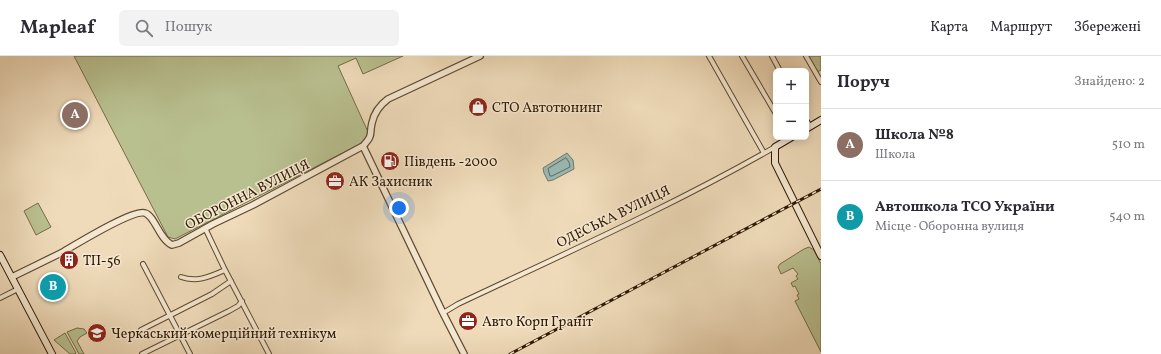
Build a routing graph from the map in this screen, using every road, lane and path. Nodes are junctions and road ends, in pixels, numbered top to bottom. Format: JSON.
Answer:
{"nodes":[{"id":1,"x":480,"y":56,"type":"edge"},
{"id":2,"x":709,"y":56,"type":"edge"},
{"id":3,"x":742,"y":56,"type":"edge"},
{"id":4,"x":772,"y":56,"type":"edge"},
{"id":5,"x":806,"y":56,"type":"edge"},
{"id":6,"x":778,"y":68,"type":"edge"},
{"id":7,"x":821,"y":82,"type":"edge"},
{"id":8,"x":773,"y":109,"type":"edge"},
{"id":9,"x":821,"y":120,"type":"edge"},
{"id":10,"x":809,"y":127,"type":"edge"},
{"id":11,"x":786,"y":140,"type":"edge"},
{"id":12,"x":363,"y":146,"type":"junction"},
{"id":13,"x":775,"y":147,"type":"junction"},
{"id":14,"x":764,"y":153,"type":"junction"},
{"id":15,"x":205,"y":228,"type":"junction"},
{"id":16,"x":0,"y":255,"type":"edge"},
{"id":17,"x":821,"y":256,"type":"edge"},
{"id":18,"x":143,"y":264,"type":"dead end"},
{"id":19,"x":225,"y":270,"type":"junction"},
{"id":20,"x":12,"y":277,"type":"junction"},
{"id":21,"x":181,"y":277,"type":"dead end"},
{"id":22,"x":231,"y":282,"type":"junction"},
{"id":23,"x":18,"y":289,"type":"junction"},
{"id":24,"x":0,"y":298,"type":"edge"},
{"id":25,"x":242,"y":301,"type":"junction"},
{"id":26,"x":443,"y":313,"type":"junction"},
{"id":27,"x":170,"y":315,"type":"junction"},
{"id":28,"x":141,"y":330,"type":"dead end"},
{"id":29,"x":181,"y":336,"type":"junction"},
{"id":30,"x":52,"y":354,"type":"edge"},
{"id":31,"x":142,"y":354,"type":"edge"},
{"id":32,"x":190,"y":354,"type":"edge"},
{"id":33,"x":269,"y":354,"type":"edge"},
{"id":34,"x":464,"y":354,"type":"edge"}],
"edges":[{"from":1,"to":12,"type":"street"},
{"from":2,"to":14,"type":"street"},
{"from":3,"to":8,"type":"street"},
{"from":4,"to":6,"type":"street"},
{"from":5,"to":7,"type":"street"},
{"from":9,"to":10,"type":"main road"},
{"from":11,"to":13,"type":"main road","name":"ОДЕСЬКА ВУЛИЦЯ"},
{"from":12,"to":15,"type":"street","name":"ОБОРОННА ВУЛИЦЯ"},
{"from":12,"to":26,"type":"street"},
{"from":13,"to":14,"type":"street","name":"ОДЕСЬКА ВУЛИЦЯ"},
{"from":13,"to":17,"type":"main road"},
{"from":14,"to":26,"type":"street","name":"ОДЕСЬКА ВУЛИЦЯ"},
{"from":15,"to":19,"type":"street"},
{"from":15,"to":20,"type":"street","name":"ОБОРОННА ВУЛИЦЯ"},
{"from":16,"to":20,"type":"main road"},
{"from":18,"to":27,"type":"street"},
{"from":19,"to":21,"type":"street"},
{"from":19,"to":22,"type":"street"},
{"from":20,"to":23,"type":"main road"},
{"from":22,"to":25,"type":"street"},
{"from":22,"to":27,"type":"street"},
{"from":23,"to":24,"type":"street"},
{"from":23,"to":30,"type":"main road"},
{"from":25,"to":29,"type":"street"},
{"from":25,"to":33,"type":"street"},
{"from":26,"to":34,"type":"street"},
{"from":27,"to":28,"type":"street"},
{"from":27,"to":29,"type":"street"},
{"from":29,"to":31,"type":"street"},
{"from":29,"to":32,"type":"street"}]}
